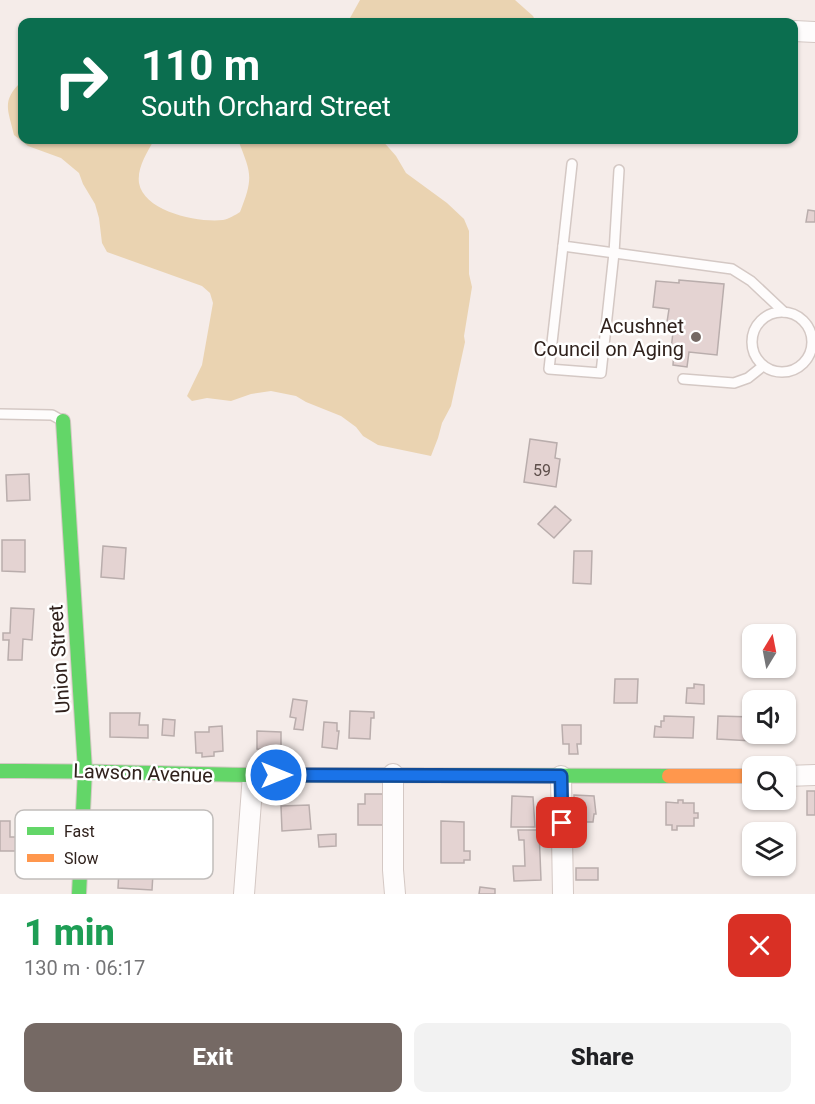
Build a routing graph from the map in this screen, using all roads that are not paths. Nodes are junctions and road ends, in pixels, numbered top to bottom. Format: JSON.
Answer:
{"nodes":[{"id":1,"x":798,"y":31,"type":"edge"},
{"id":2,"x":815,"y":32,"type":"edge"},
{"id":3,"x":572,"y":164,"type":"dead end"},
{"id":4,"x":619,"y":170,"type":"dead end"},
{"id":5,"x":563,"y":246,"type":"junction"},
{"id":6,"x":614,"y":253,"type":"junction"},
{"id":7,"x":784,"y":312,"type":"junction"},
{"id":8,"x":814,"y":340,"type":"edge"},
{"id":9,"x":763,"y":366,"type":"junction"},
{"id":10,"x":683,"y":379,"type":"dead end"},
{"id":11,"x":0,"y":414,"type":"edge"},
{"id":12,"x":63,"y":421,"type":"joint"},
{"id":13,"x":85,"y":770,"type":"junction"},
{"id":14,"x":0,"y":771,"type":"edge"},
{"id":15,"x":393,"y":774,"type":"junction"},
{"id":16,"x":815,"y":775,"type":"edge"},
{"id":17,"x":253,"y":776,"type":"junction"},
{"id":18,"x":561,"y":776,"type":"junction"},
{"id":19,"x":742,"y":776,"type":"edge"},
{"id":20,"x":796,"y":776,"type":"edge"},
{"id":21,"x":83,"y":810,"type":"edge"},
{"id":22,"x":80,"y":879,"type":"edge"},
{"id":23,"x":79,"y":894,"type":"edge"},
{"id":24,"x":244,"y":894,"type":"edge"},
{"id":25,"x":395,"y":894,"type":"edge"},
{"id":26,"x":563,"y":894,"type":"edge"}],
"edges":[{"from":1,"to":2,"type":"street"},
{"from":3,"to":5,"type":"lane"},
{"from":4,"to":6,"type":"lane"},
{"from":5,"to":6,"type":"lane"},
{"from":5,"to":6,"type":"lane"},
{"from":6,"to":7,"type":"lane"},
{"from":7,"to":8,"type":"lane"},
{"from":7,"to":9,"type":"lane"},
{"from":8,"to":9,"type":"lane"},
{"from":9,"to":10,"type":"lane"},
{"from":11,"to":12,"type":"lane"},
{"from":12,"to":13,"type":"street","name":"Union Street"},
{"from":13,"to":14,"type":"street","name":"Lawson Avenue"},
{"from":13,"to":17,"type":"street","name":"Lawson Avenue"},
{"from":13,"to":21,"type":"street","name":"Union Street"},
{"from":15,"to":17,"type":"street","name":"Lawson Avenue"},
{"from":15,"to":18,"type":"street","name":"Lawson Avenue"},
{"from":15,"to":25,"type":"street"},
{"from":16,"to":20,"type":"street"},
{"from":17,"to":24,"type":"street"},
{"from":18,"to":19,"type":"street","name":"Lawson Avenue"},
{"from":18,"to":26,"type":"street"},
{"from":22,"to":23,"type":"street","name":"Union Street"}]}
